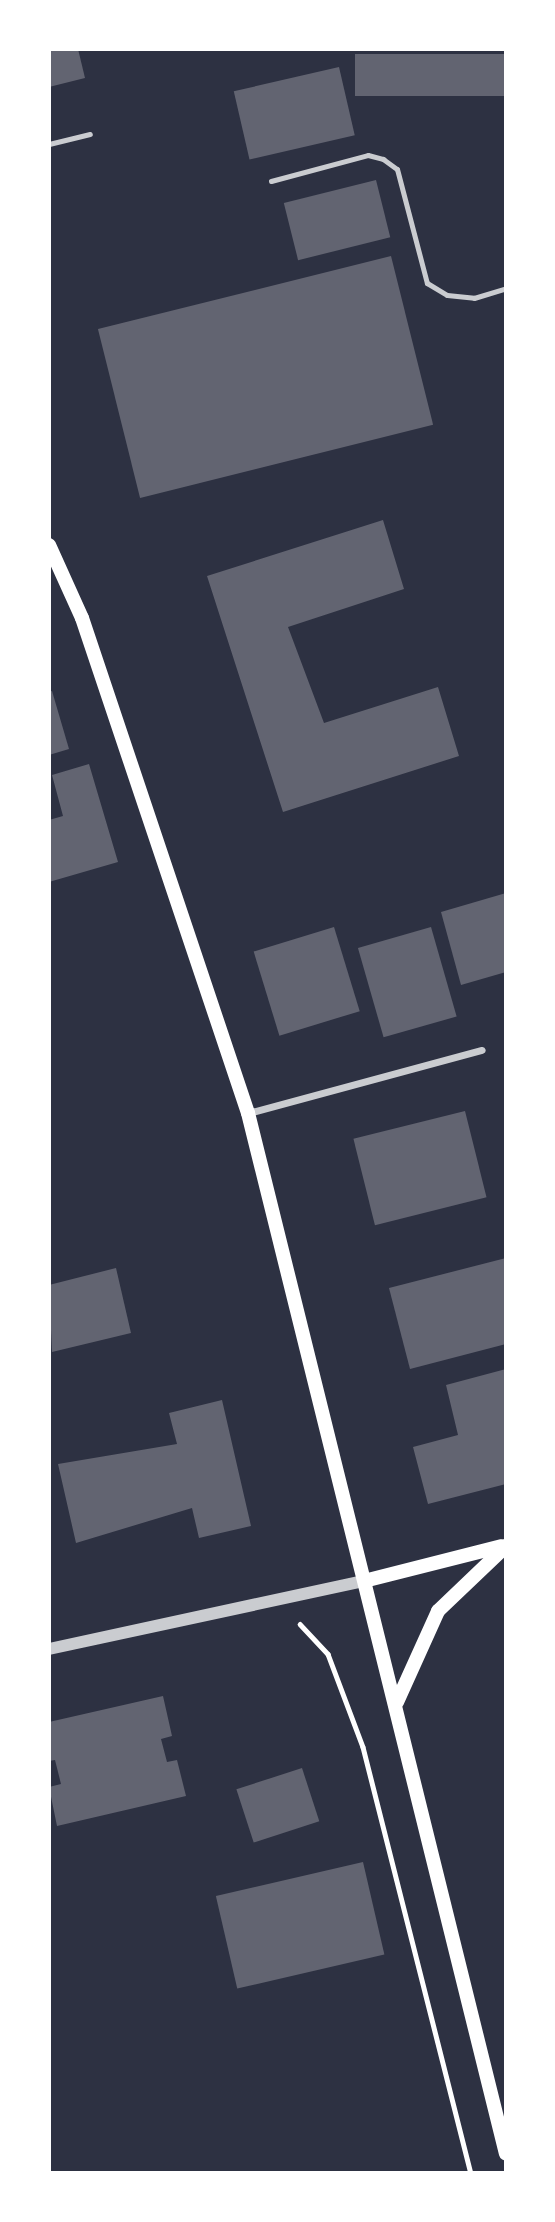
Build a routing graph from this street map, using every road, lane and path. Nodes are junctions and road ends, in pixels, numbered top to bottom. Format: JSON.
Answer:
{"nodes":[{"id":1,"x":90,"y":134,"type":"dead end"},
{"id":2,"x":49,"y":144,"type":"edge"},
{"id":3,"x":271,"y":181,"type":"dead end"},
{"id":4,"x":506,"y":288,"type":"edge"},
{"id":5,"x":49,"y":545,"type":"edge"},
{"id":6,"x":482,"y":1050,"type":"dead end"},
{"id":7,"x":248,"y":1113,"type":"junction"},
{"id":8,"x":506,"y":1546,"type":"edge"},
{"id":9,"x":368,"y":1580,"type":"junction"},
{"id":10,"x":275,"y":1601,"type":"junction"},
{"id":11,"x":49,"y":1649,"type":"edge"},
{"id":12,"x":397,"y":1704,"type":"junction"},
{"id":13,"x":506,"y":2154,"type":"edge"},
{"id":14,"x":471,"y":2173,"type":"edge"}],
"edges":[{"from":1,"to":2,"type":"lane"},
{"from":3,"to":4,"type":"lane"},
{"from":5,"to":7,"type":"main road"},
{"from":6,"to":7,"type":"street"},
{"from":7,"to":9,"type":"main road"},
{"from":8,"to":9,"type":"main road"},
{"from":8,"to":12,"type":"main road"},
{"from":9,"to":10,"type":"street"},
{"from":9,"to":12,"type":"main road"},
{"from":10,"to":11,"type":"street"},
{"from":10,"to":14,"type":"path"},
{"from":12,"to":13,"type":"main road"}]}
